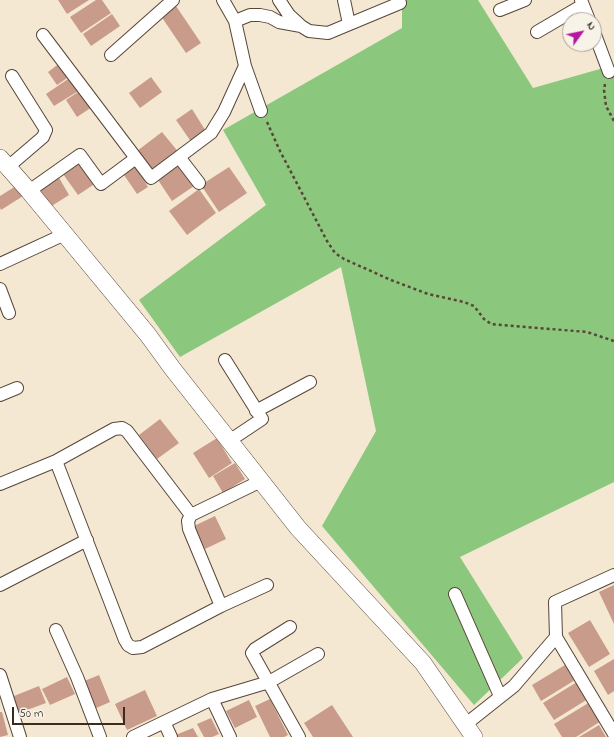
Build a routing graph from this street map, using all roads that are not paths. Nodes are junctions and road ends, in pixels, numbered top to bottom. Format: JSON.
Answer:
{"nodes":[{"id":1,"x":174,"y":0,"type":"edge"},
{"id":2,"x":223,"y":0,"type":"edge"},
{"id":3,"x":279,"y":0,"type":"edge"},
{"id":4,"x":344,"y":0,"type":"edge"},
{"id":5,"x":525,"y":0,"type":"edge"},
{"id":6,"x":400,"y":3,"type":"dead end"},
{"id":7,"x":582,"y":3,"type":"edge"},
{"id":8,"x":500,"y":10,"type":"dead end"},
{"id":9,"x":235,"y":21,"type":"junction"},
{"id":10,"x":349,"y":24,"type":"junction"},
{"id":11,"x":301,"y":26,"type":"junction"},
{"id":12,"x":537,"y":32,"type":"dead end"},
{"id":13,"x":43,"y":35,"type":"dead end"},
{"id":14,"x":602,"y":52,"type":"edge"},
{"id":15,"x":112,"y":55,"type":"dead end"},
{"id":16,"x":245,"y":66,"type":"junction"},
{"id":17,"x":609,"y":72,"type":"road end"},
{"id":18,"x":12,"y":76,"type":"dead end"},
{"id":19,"x":261,"y":111,"type":"road end"},
{"id":20,"x":179,"y":157,"type":"junction"},
{"id":21,"x":136,"y":158,"type":"junction"},
{"id":22,"x":4,"y":162,"type":"edge"},
{"id":23,"x":199,"y":183,"type":"dead end"},
{"id":24,"x":29,"y":191,"type":"junction"},
{"id":25,"x":65,"y":234,"type":"junction"},
{"id":26,"x":0,"y":264,"type":"edge"},
{"id":27,"x":0,"y":289,"type":"edge"},
{"id":28,"x":9,"y":313,"type":"dead end"},
{"id":29,"x":225,"y":360,"type":"dead end"},
{"id":30,"x":310,"y":382,"type":"dead end"},
{"id":31,"x":16,"y":388,"type":"dead end"},
{"id":32,"x":0,"y":395,"type":"edge"},
{"id":33,"x":256,"y":411,"type":"junction"},
{"id":34,"x":229,"y":441,"type":"junction"},
{"id":35,"x":56,"y":461,"type":"junction"},
{"id":36,"x":261,"y":481,"type":"junction"},
{"id":37,"x":0,"y":484,"type":"edge"},
{"id":38,"x":191,"y":516,"type":"junction"},
{"id":39,"x":87,"y":540,"type":"junction"},
{"id":40,"x":614,"y":575,"type":"edge"},
{"id":41,"x":0,"y":585,"type":"edge"},
{"id":42,"x":267,"y":585,"type":"dead end"},
{"id":43,"x":455,"y":594,"type":"dead end"},
{"id":44,"x":221,"y":606,"type":"junction"},
{"id":45,"x":290,"y":627,"type":"dead end"},
{"id":46,"x":56,"y":630,"type":"dead end"},
{"id":47,"x":556,"y":637,"type":"junction"},
{"id":48,"x":318,"y":654,"type":"dead end"},
{"id":49,"x":0,"y":675,"type":"edge"},
{"id":50,"x":269,"y":682,"type":"junction"},
{"id":51,"x":500,"y":696,"type":"junction"},
{"id":52,"x":212,"y":699,"type":"junction"},
{"id":53,"x":164,"y":722,"type":"junction"},
{"id":54,"x":470,"y":731,"type":"edge"},
{"id":55,"x":614,"y":734,"type":"edge"},
{"id":56,"x":19,"y":737,"type":"edge"},
{"id":57,"x":100,"y":737,"type":"edge"},
{"id":58,"x":133,"y":737,"type":"edge"},
{"id":59,"x":171,"y":737,"type":"edge"},
{"id":60,"x":230,"y":737,"type":"edge"},
{"id":61,"x":299,"y":737,"type":"edge"}],
"edges":[{"from":1,"to":15,"type":"street"},
{"from":2,"to":9,"type":"street"},
{"from":3,"to":11,"type":"street"},
{"from":4,"to":10,"type":"street"},
{"from":5,"to":8,"type":"street"},
{"from":6,"to":10,"type":"street"},
{"from":7,"to":12,"type":"street"},
{"from":9,"to":11,"type":"street"},
{"from":9,"to":16,"type":"street"},
{"from":10,"to":11,"type":"street"},
{"from":13,"to":21,"type":"street"},
{"from":14,"to":17,"type":"street"},
{"from":16,"to":19,"type":"street"},
{"from":16,"to":20,"type":"street"},
{"from":18,"to":22,"type":"street"},
{"from":20,"to":21,"type":"street"},
{"from":20,"to":23,"type":"street"},
{"from":21,"to":24,"type":"street"},
{"from":22,"to":24,"type":"street"},
{"from":24,"to":25,"type":"street"},
{"from":25,"to":26,"type":"street"},
{"from":25,"to":34,"type":"street"},
{"from":27,"to":28,"type":"street"},
{"from":29,"to":33,"type":"street"},
{"from":30,"to":33,"type":"street"},
{"from":31,"to":32,"type":"street"},
{"from":33,"to":34,"type":"street"},
{"from":34,"to":36,"type":"street"},
{"from":35,"to":37,"type":"street"},
{"from":35,"to":38,"type":"street"},
{"from":35,"to":39,"type":"street"},
{"from":36,"to":38,"type":"street"},
{"from":36,"to":54,"type":"street"},
{"from":38,"to":44,"type":"street"},
{"from":39,"to":41,"type":"street"},
{"from":39,"to":44,"type":"street"},
{"from":40,"to":47,"type":"street"},
{"from":42,"to":44,"type":"street"},
{"from":43,"to":51,"type":"street"},
{"from":45,"to":50,"type":"street"},
{"from":46,"to":57,"type":"street"},
{"from":47,"to":51,"type":"street"},
{"from":47,"to":55,"type":"street"},
{"from":48,"to":50,"type":"street"},
{"from":49,"to":56,"type":"street"},
{"from":50,"to":52,"type":"street"},
{"from":50,"to":61,"type":"street"},
{"from":51,"to":54,"type":"street"},
{"from":52,"to":53,"type":"street"},
{"from":52,"to":60,"type":"street"},
{"from":53,"to":58,"type":"street"},
{"from":53,"to":59,"type":"street"}]}
